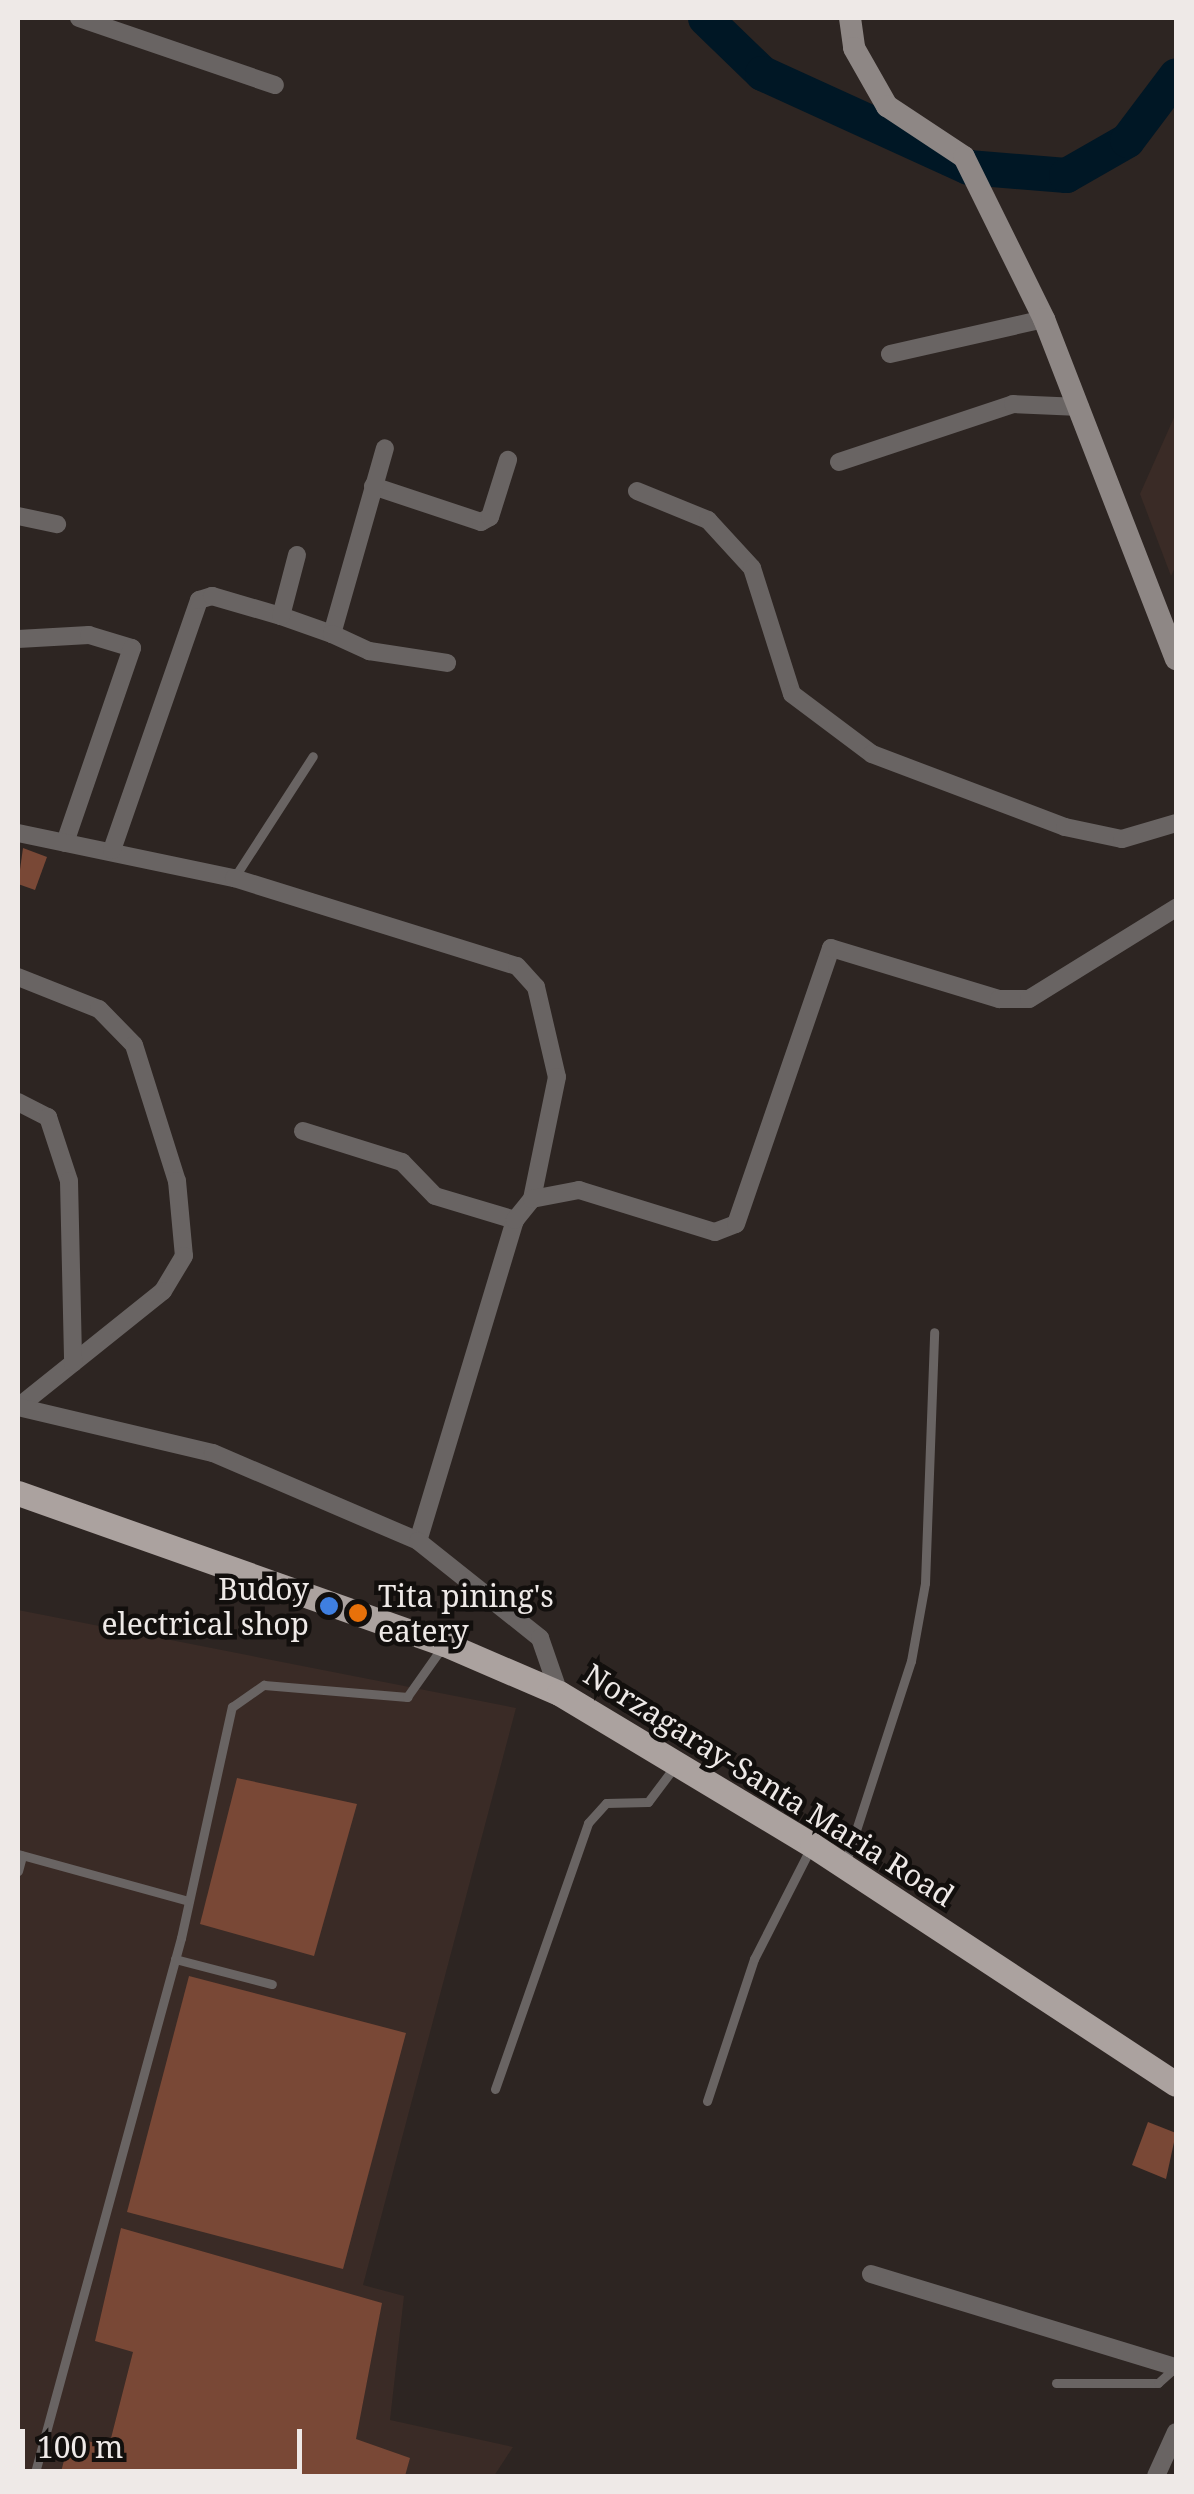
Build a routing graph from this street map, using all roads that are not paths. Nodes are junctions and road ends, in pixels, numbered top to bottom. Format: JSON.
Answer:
{"nodes":[{"id":1,"x":79,"y":18,"type":"edge"},
{"id":2,"x":850,"y":18,"type":"edge"},
{"id":3,"x":275,"y":85,"type":"dead end"},
{"id":4,"x":1044,"y":319,"type":"junction"},
{"id":5,"x":890,"y":354,"type":"dead end"},
{"id":6,"x":1080,"y":407,"type":"junction"},
{"id":7,"x":385,"y":448,"type":"dead end"},
{"id":8,"x":508,"y":460,"type":"dead end"},
{"id":9,"x":839,"y":462,"type":"dead end"},
{"id":10,"x":373,"y":486,"type":"junction"},
{"id":11,"x":637,"y":490,"type":"dead end"},
{"id":12,"x":18,"y":516,"type":"edge"},
{"id":13,"x":58,"y":524,"type":"dead end"},
{"id":14,"x":297,"y":555,"type":"dead end"},
{"id":15,"x":281,"y":616,"type":"junction"},
{"id":16,"x":332,"y":634,"type":"junction"},
{"id":17,"x":18,"y":639,"type":"edge"},
{"id":18,"x":1176,"y":659,"type":"edge"},
{"id":19,"x":447,"y":664,"type":"dead end"},
{"id":20,"x":312,"y":756,"type":"dead end"},
{"id":21,"x":1176,"y":823,"type":"edge"},
{"id":22,"x":18,"y":833,"type":"edge"},
{"id":23,"x":65,"y":843,"type":"junction"},
{"id":24,"x":112,"y":850,"type":"junction"},
{"id":25,"x":234,"y":878,"type":"junction"},
{"id":26,"x":1176,"y":908,"type":"edge"},
{"id":27,"x":18,"y":977,"type":"edge"},
{"id":28,"x":18,"y":1102,"type":"edge"},
{"id":29,"x":303,"y":1131,"type":"dead end"},
{"id":30,"x":532,"y":1199,"type":"junction"},
{"id":31,"x":515,"y":1220,"type":"junction"},
{"id":32,"x":934,"y":1332,"type":"dead end"},
{"id":33,"x":73,"y":1363,"type":"junction"},
{"id":34,"x":18,"y":1494,"type":"edge"},
{"id":35,"x":418,"y":1541,"type":"junction"},
{"id":36,"x":445,"y":1644,"type":"junction"},
{"id":37,"x":559,"y":1693,"type":"junction"},
{"id":38,"x":676,"y":1766,"type":"junction"},
{"id":39,"x":812,"y":1845,"type":"junction"},
{"id":40,"x":20,"y":1855,"type":"edge"},
{"id":41,"x":844,"y":1866,"type":"junction"},
{"id":42,"x":18,"y":1872,"type":"edge"},
{"id":43,"x":189,"y":1900,"type":"junction"},
{"id":44,"x":175,"y":1959,"type":"junction"},
{"id":45,"x":272,"y":1984,"type":"dead end"},
{"id":46,"x":1176,"y":2084,"type":"edge"},
{"id":47,"x":496,"y":2089,"type":"dead end"},
{"id":48,"x":708,"y":2100,"type":"dead end"},
{"id":49,"x":871,"y":2274,"type":"dead end"},
{"id":50,"x":1176,"y":2367,"type":"edge"},
{"id":51,"x":1056,"y":2383,"type":"dead end"},
{"id":52,"x":1176,"y":2432,"type":"edge"},
{"id":53,"x":34,"y":2476,"type":"edge"},
{"id":54,"x":1156,"y":2476,"type":"edge"}],
"edges":[{"from":1,"to":3,"type":"street"},
{"from":2,"to":4,"type":"main road"},
{"from":4,"to":5,"type":"street"},
{"from":4,"to":6,"type":"main road"},
{"from":6,"to":9,"type":"street"},
{"from":6,"to":18,"type":"main road"},
{"from":7,"to":10,"type":"street"},
{"from":8,"to":10,"type":"street"},
{"from":10,"to":16,"type":"street"},
{"from":11,"to":21,"type":"street"},
{"from":12,"to":13,"type":"street"},
{"from":14,"to":15,"type":"street"},
{"from":15,"to":16,"type":"street"},
{"from":15,"to":24,"type":"street"},
{"from":16,"to":19,"type":"street"},
{"from":17,"to":23,"type":"street"},
{"from":20,"to":25,"type":"lane"},
{"from":22,"to":23,"type":"street"},
{"from":23,"to":24,"type":"street"},
{"from":24,"to":25,"type":"street"},
{"from":25,"to":30,"type":"street"},
{"from":26,"to":30,"type":"street"},
{"from":27,"to":33,"type":"street"},
{"from":28,"to":33,"type":"street"},
{"from":29,"to":31,"type":"street"},
{"from":30,"to":31,"type":"street"},
{"from":31,"to":35,"type":"street"},
{"from":32,"to":41,"type":"lane"},
{"from":33,"to":35,"type":"street"},
{"from":34,"to":36,"type":"main road","name":"Norzagaray-Santa Maria Road"},
{"from":35,"to":37,"type":"street"},
{"from":36,"to":37,"type":"main road","name":"Norzagaray-Santa Maria Road"},
{"from":36,"to":43,"type":"lane"},
{"from":37,"to":38,"type":"main road","name":"Norzagaray-Santa Maria Road"},
{"from":38,"to":39,"type":"main road","name":"Norzagaray-Santa Maria Road"},
{"from":38,"to":47,"type":"lane"},
{"from":39,"to":41,"type":"main road","name":"Norzagaray-Santa Maria Road"},
{"from":39,"to":48,"type":"lane"},
{"from":40,"to":42,"type":"lane"},
{"from":40,"to":43,"type":"lane"},
{"from":41,"to":46,"type":"main road","name":"Norzagaray-Santa Maria Road"},
{"from":43,"to":44,"type":"lane"},
{"from":44,"to":45,"type":"lane"},
{"from":44,"to":53,"type":"lane"},
{"from":49,"to":50,"type":"street"},
{"from":50,"to":51,"type":"lane"},
{"from":52,"to":54,"type":"street"}]}
